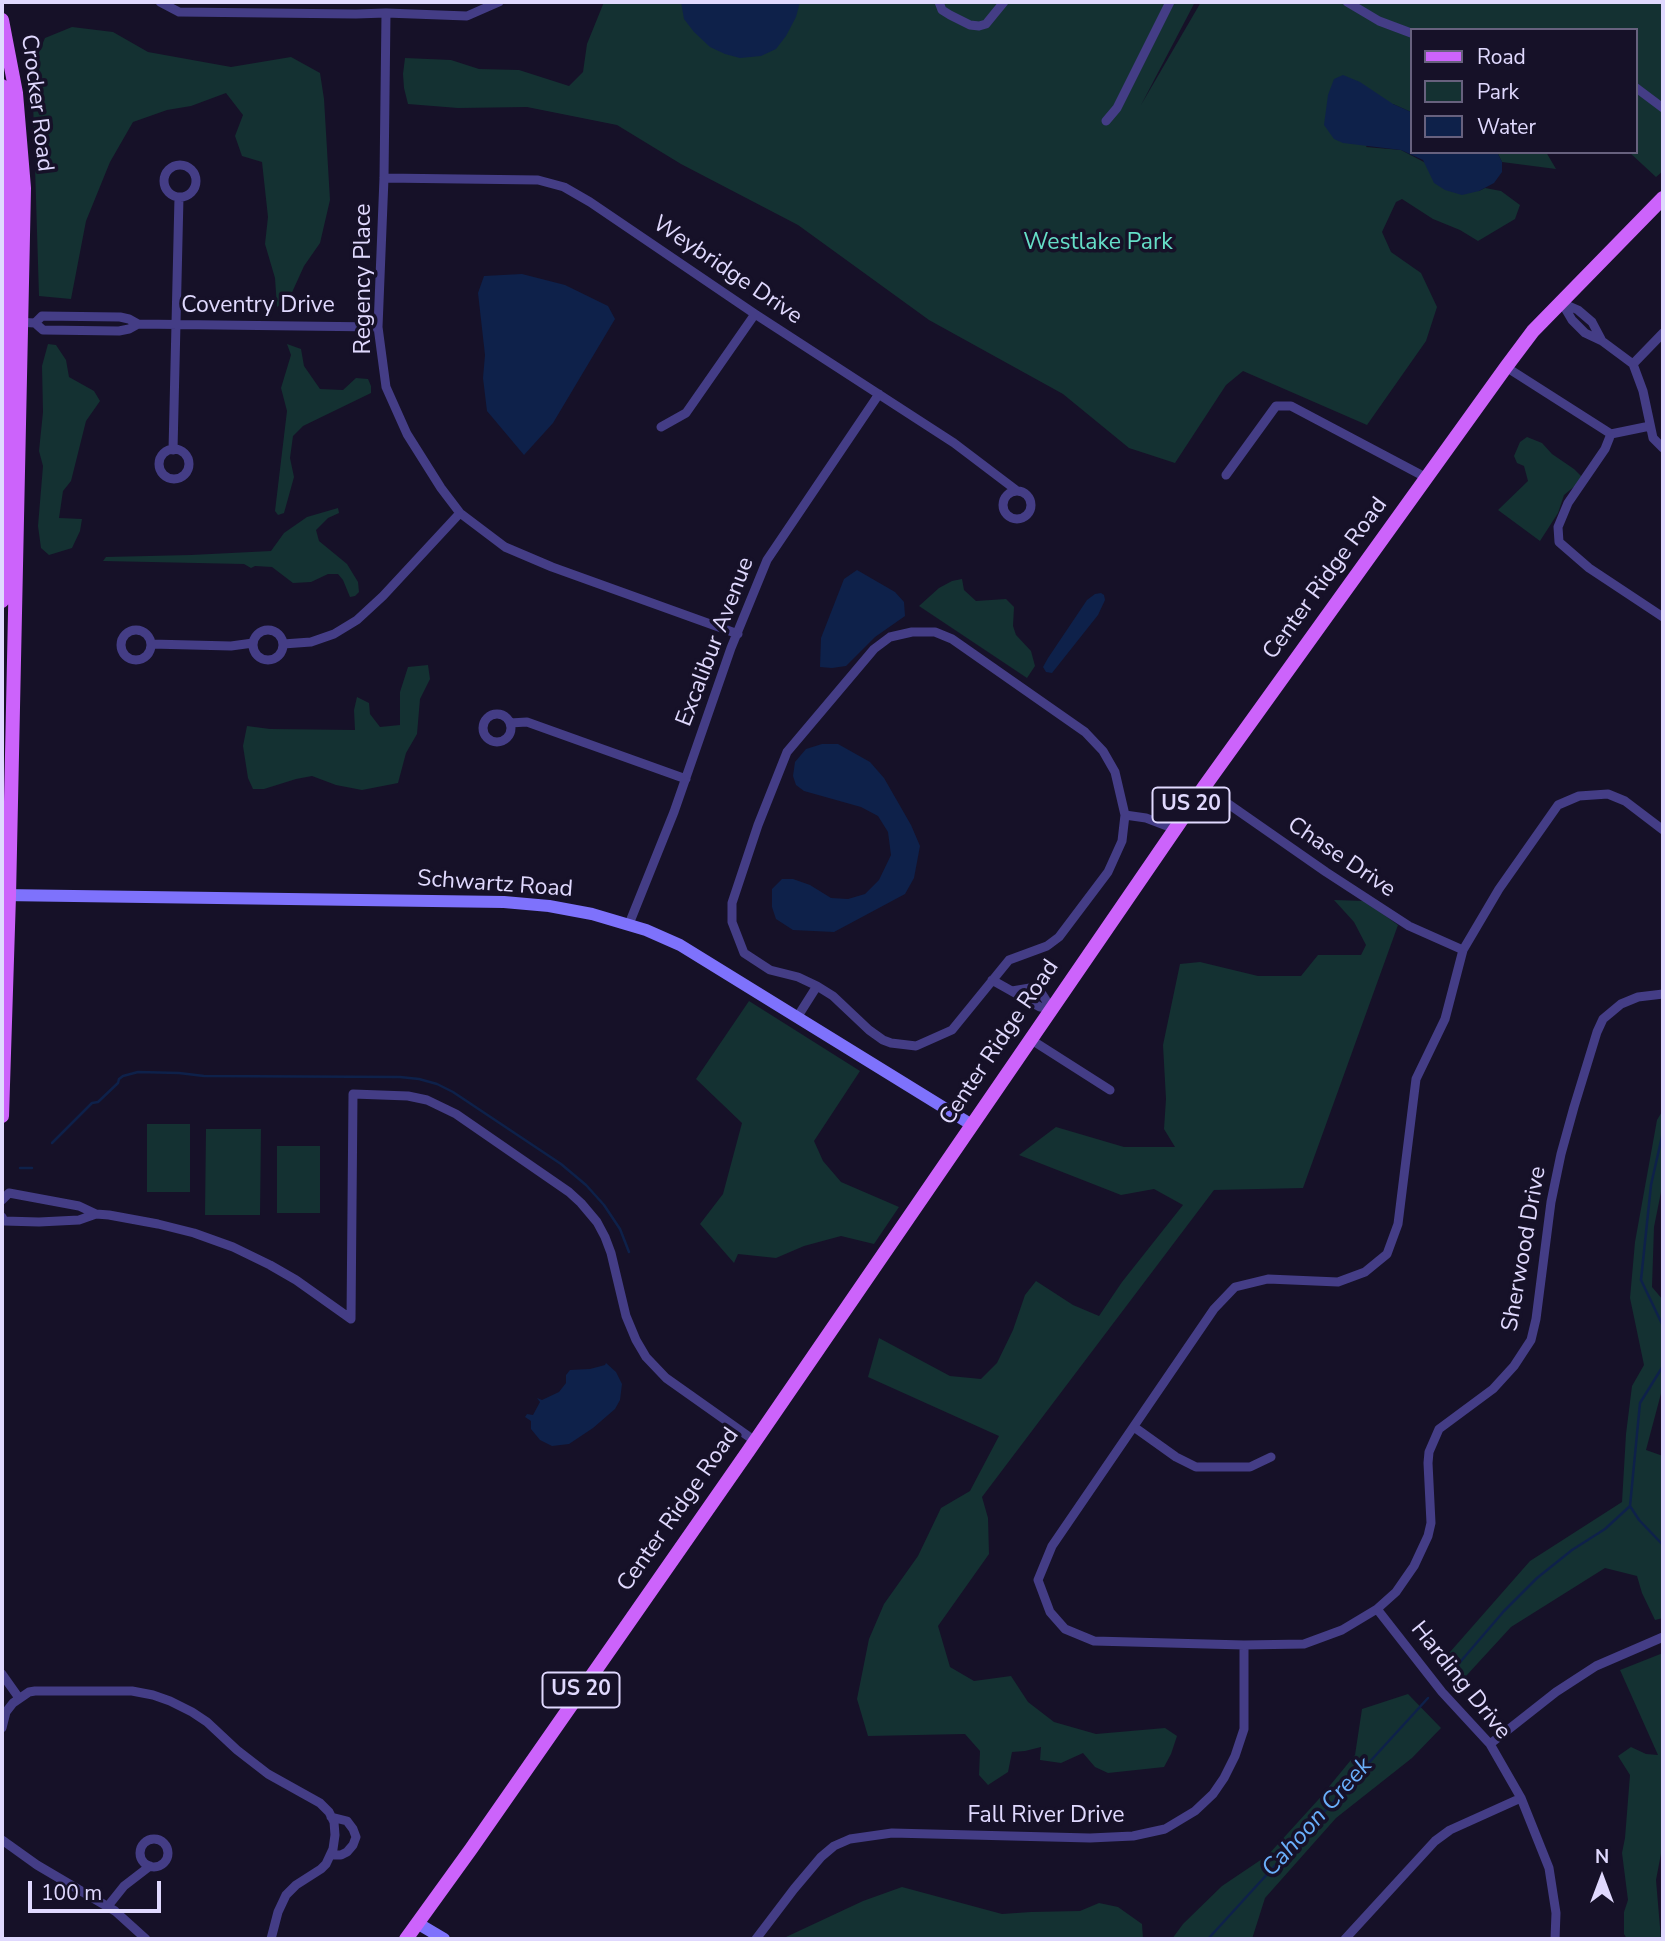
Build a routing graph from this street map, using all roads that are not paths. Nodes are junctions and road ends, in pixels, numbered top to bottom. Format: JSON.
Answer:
{"nodes":[{"id":1,"x":160,"y":2,"type":"edge"},
{"id":2,"x":499,"y":2,"type":"edge"},
{"id":3,"x":939,"y":2,"type":"edge"},
{"id":4,"x":1004,"y":2,"type":"edge"},
{"id":5,"x":1170,"y":2,"type":"edge"},
{"id":6,"x":1347,"y":2,"type":"edge"},
{"id":7,"x":386,"y":13,"type":"junction"},
{"id":8,"x":2,"y":20,"type":"edge"},
{"id":9,"x":1410,"y":33,"type":"edge"},
{"id":10,"x":2,"y":86,"type":"edge"},
{"id":11,"x":1637,"y":88,"type":"edge"},
{"id":12,"x":1663,"y":108,"type":"edge"},
{"id":13,"x":1106,"y":121,"type":"dead end"},
{"id":14,"x":384,"y":178,"type":"junction"},
{"id":15,"x":179,"y":197,"type":"dead end"},
{"id":16,"x":1663,"y":198,"type":"edge"},
{"id":17,"x":1562,"y":303,"type":"junction"},
{"id":18,"x":755,"y":314,"type":"junction"},
{"id":19,"x":22,"y":323,"type":"junction"},
{"id":20,"x":176,"y":325,"type":"junction"},
{"id":21,"x":378,"y":327,"type":"junction"},
{"id":22,"x":1663,"y":333,"type":"edge"},
{"id":23,"x":1633,"y":364,"type":"junction"},
{"id":24,"x":1506,"y":368,"type":"junction"},
{"id":25,"x":879,"y":394,"type":"junction"},
{"id":26,"x":1650,"y":426,"type":"junction"},
{"id":27,"x":661,"y":427,"type":"dead end"},
{"id":28,"x":1611,"y":434,"type":"junction"},
{"id":29,"x":1663,"y":448,"type":"edge"},
{"id":30,"x":173,"y":450,"type":"dead end"},
{"id":31,"x":1226,"y":475,"type":"dead end"},
{"id":32,"x":1427,"y":478,"type":"junction"},
{"id":33,"x":1016,"y":490,"type":"dead end"},
{"id":34,"x":460,"y":513,"type":"junction"},
{"id":35,"x":2,"y":601,"type":"edge"},
{"id":36,"x":1663,"y":617,"type":"edge"},
{"id":37,"x":738,"y":634,"type":"junction"},
{"id":38,"x":253,"y":643,"type":"junction"},
{"id":39,"x":151,"y":644,"type":"dead end"},
{"id":40,"x":283,"y":644,"type":"junction"},
{"id":41,"x":510,"y":723,"type":"dead end"},
{"id":42,"x":686,"y":779,"type":"junction"},
{"id":43,"x":1204,"y":787,"type":"junction"},
{"id":44,"x":1125,"y":815,"type":"junction"},
{"id":45,"x":1175,"y":829,"type":"junction"},
{"id":46,"x":1663,"y":830,"type":"edge"},
{"id":47,"x":5,"y":895,"type":"edge"},
{"id":48,"x":629,"y":924,"type":"junction"},
{"id":49,"x":1463,"y":950,"type":"junction"},
{"id":50,"x":992,"y":980,"type":"junction"},
{"id":51,"x":817,"y":986,"type":"junction"},
{"id":52,"x":1663,"y":995,"type":"edge"},
{"id":53,"x":1051,"y":1008,"type":"junction"},
{"id":54,"x":798,"y":1016,"type":"junction"},
{"id":55,"x":1030,"y":1039,"type":"junction"},
{"id":56,"x":1110,"y":1090,"type":"dead end"},
{"id":57,"x":2,"y":1116,"type":"edge"},
{"id":58,"x":972,"y":1125,"type":"junction"},
{"id":59,"x":2,"y":1200,"type":"edge"},
{"id":60,"x":96,"y":1214,"type":"junction"},
{"id":61,"x":2,"y":1217,"type":"edge"},
{"id":62,"x":1134,"y":1427,"type":"junction"},
{"id":63,"x":755,"y":1441,"type":"junction"},
{"id":64,"x":1271,"y":1457,"type":"dead end"},
{"id":65,"x":1377,"y":1609,"type":"junction"},
{"id":66,"x":1663,"y":1637,"type":"edge"},
{"id":67,"x":1244,"y":1645,"type":"junction"},
{"id":68,"x":2,"y":1674,"type":"edge"},
{"id":69,"x":19,"y":1698,"type":"junction"},
{"id":70,"x":2,"y":1728,"type":"edge"},
{"id":71,"x":1490,"y":1744,"type":"junction"},
{"id":72,"x":1521,"y":1798,"type":"junction"},
{"id":73,"x":331,"y":1817,"type":"junction"},
{"id":74,"x":2,"y":1840,"type":"edge"},
{"id":75,"x":331,"y":1854,"type":"junction"},
{"id":76,"x":150,"y":1866,"type":"dead end"},
{"id":77,"x":108,"y":1906,"type":"junction"},
{"id":78,"x":417,"y":1923,"type":"junction"},
{"id":79,"x":146,"y":1939,"type":"edge"},
{"id":80,"x":271,"y":1939,"type":"edge"},
{"id":81,"x":406,"y":1939,"type":"edge"},
{"id":82,"x":444,"y":1939,"type":"edge"},
{"id":83,"x":756,"y":1939,"type":"edge"},
{"id":84,"x":1346,"y":1939,"type":"edge"},
{"id":85,"x":1555,"y":1939,"type":"edge"}],
"edges":[{"from":1,"to":7,"type":"street"},
{"from":2,"to":7,"type":"street"},
{"from":3,"to":4,"type":"street"},
{"from":5,"to":13,"type":"street"},
{"from":6,"to":9,"type":"street"},
{"from":7,"to":14,"type":"street","name":"Regency Place"},
{"from":8,"to":19,"type":"main road","name":"Crocker Road"},
{"from":10,"to":19,"type":"main road","name":"Crocker Road"},
{"from":11,"to":12,"type":"street"},
{"from":14,"to":18,"type":"street","name":"Weybridge Drive"},
{"from":14,"to":21,"type":"street","name":"Regency Place"},
{"from":15,"to":20,"type":"street"},
{"from":16,"to":17,"type":"main road","name":"Center Ridge Road","number":"US 20"},
{"from":17,"to":23,"type":"street"},
{"from":17,"to":24,"type":"main road","name":"Center Ridge Road","number":"US 20"},
{"from":18,"to":25,"type":"street","name":"Weybridge Drive"},
{"from":18,"to":27,"type":"street"},
{"from":19,"to":20,"type":"street","name":"Coventry Drive"},
{"from":19,"to":35,"type":"main road","name":"Crocker Road"},
{"from":19,"to":47,"type":"main road","name":"Crocker Road"},
{"from":20,"to":21,"type":"street","name":"Coventry Drive"},
{"from":20,"to":30,"type":"street"},
{"from":21,"to":34,"type":"street","name":"Regency Place"},
{"from":22,"to":23,"type":"street"},
{"from":23,"to":26,"type":"street"},
{"from":24,"to":28,"type":"street"},
{"from":24,"to":32,"type":"main road","name":"Center Ridge Road","number":"US 20"},
{"from":25,"to":33,"type":"street","name":"Weybridge Drive"},
{"from":25,"to":37,"type":"street","name":"Excalibur Avenue"},
{"from":26,"to":28,"type":"street"},
{"from":26,"to":29,"type":"street"},
{"from":28,"to":36,"type":"street"},
{"from":31,"to":32,"type":"street"},
{"from":32,"to":43,"type":"main road","name":"Center Ridge Road","number":"US 20"},
{"from":34,"to":37,"type":"street","name":"Regency Place"},
{"from":34,"to":40,"type":"street"},
{"from":37,"to":42,"type":"street","name":"Excalibur Avenue"},
{"from":38,"to":39,"type":"street"},
{"from":38,"to":40,"type":"street"},
{"from":38,"to":40,"type":"street"},
{"from":41,"to":42,"type":"street"},
{"from":42,"to":48,"type":"street","name":"Excalibur Avenue"},
{"from":43,"to":45,"type":"main road","name":"Center Ridge Road","number":"US 20"},
{"from":43,"to":49,"type":"street","name":"Chase Drive"},
{"from":44,"to":45,"type":"street"},
{"from":44,"to":50,"type":"street"},
{"from":44,"to":51,"type":"street"},
{"from":45,"to":53,"type":"main road","name":"Center Ridge Road","number":"US 20"},
{"from":46,"to":49,"type":"street","name":"Sherwood Drive"},
{"from":47,"to":48,"type":"street","name":"Schwartz Road"},
{"from":47,"to":57,"type":"main road","name":"Crocker Road"},
{"from":48,"to":54,"type":"street","name":"Schwartz Road"},
{"from":49,"to":62,"type":"street","name":"Sherwood Drive"},
{"from":50,"to":51,"type":"street"},
{"from":50,"to":53,"type":"street"},
{"from":51,"to":54,"type":"street"},
{"from":52,"to":65,"type":"street","name":"Sherwood Drive"},
{"from":53,"to":55,"type":"main road","name":"Center Ridge Road","number":"US 20"},
{"from":54,"to":58,"type":"street","name":"Schwartz Road"},
{"from":55,"to":56,"type":"street"},
{"from":55,"to":58,"type":"main road","name":"Center Ridge Road","number":"US 20"},
{"from":58,"to":63,"type":"main road","name":"Center Ridge Road","number":"US 20"},
{"from":59,"to":60,"type":"street"},
{"from":60,"to":61,"type":"street"},
{"from":60,"to":63,"type":"street"},
{"from":62,"to":64,"type":"street"},
{"from":62,"to":67,"type":"street","name":"Sherwood Drive"},
{"from":63,"to":78,"type":"main road","name":"Center Ridge Road","number":"US 20"},
{"from":65,"to":67,"type":"street","name":"Sherwood Drive"},
{"from":65,"to":71,"type":"street","name":"Harding Drive"},
{"from":66,"to":71,"type":"street"},
{"from":67,"to":83,"type":"street","name":"Fall River Drive"},
{"from":68,"to":69,"type":"street"},
{"from":69,"to":70,"type":"street"},
{"from":69,"to":73,"type":"street"},
{"from":71,"to":72,"type":"street","name":"Harding Drive"},
{"from":72,"to":84,"type":"street"},
{"from":72,"to":85,"type":"street","name":"Harding Drive"},
{"from":73,"to":75,"type":"street"},
{"from":73,"to":75,"type":"street"},
{"from":74,"to":77,"type":"street"},
{"from":75,"to":80,"type":"street"},
{"from":76,"to":77,"type":"street"},
{"from":77,"to":79,"type":"street"},
{"from":78,"to":81,"type":"main road","name":"Center Ridge Road","number":"US 20"},
{"from":78,"to":82,"type":"street"}]}
